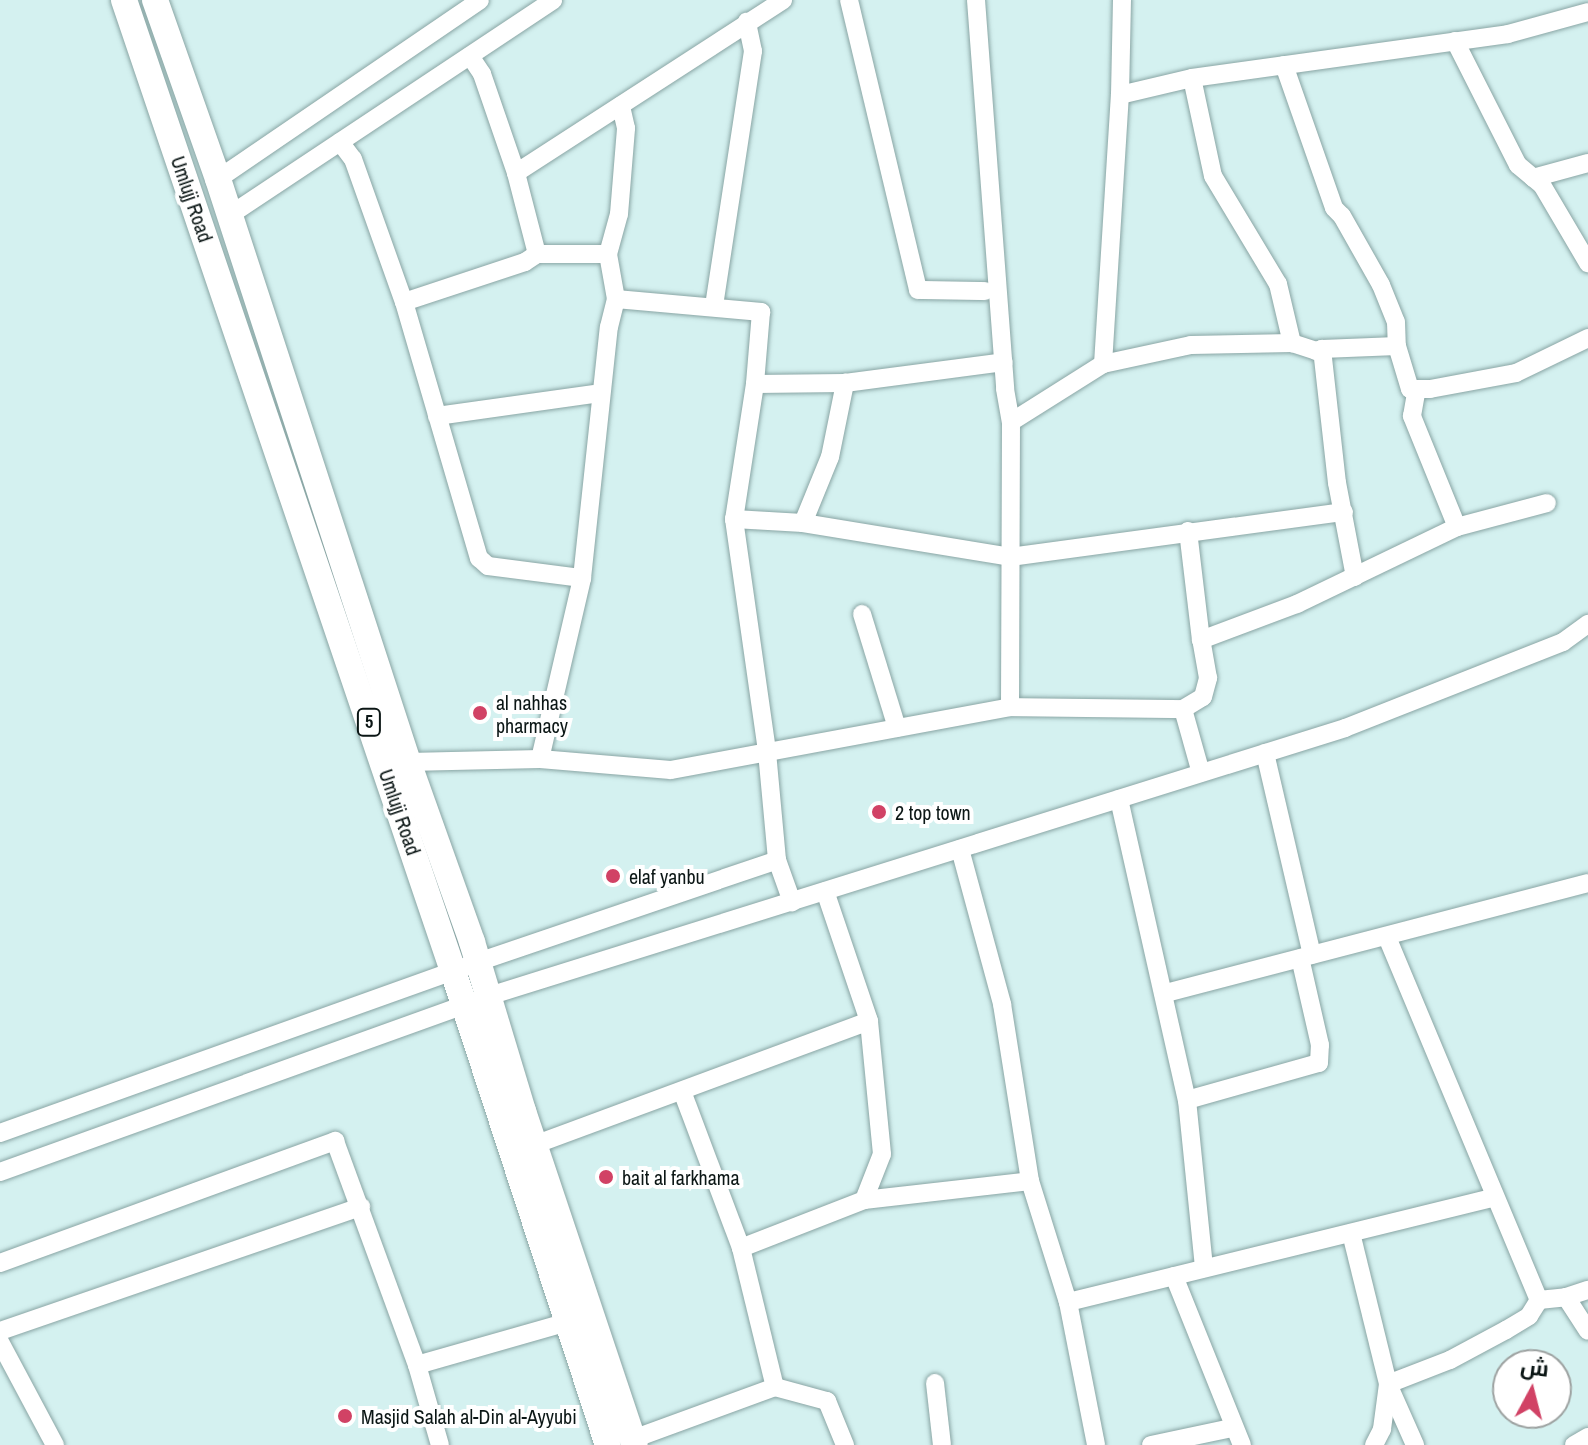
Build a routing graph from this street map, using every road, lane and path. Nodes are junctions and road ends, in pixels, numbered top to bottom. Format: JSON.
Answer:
{"nodes":[{"id":1,"x":124,"y":0,"type":"edge"},
{"id":2,"x":155,"y":0,"type":"edge"},
{"id":3,"x":480,"y":0,"type":"edge"},
{"id":4,"x":553,"y":0,"type":"edge"},
{"id":5,"x":783,"y":0,"type":"edge"},
{"id":6,"x":849,"y":0,"type":"edge"},
{"id":7,"x":976,"y":0,"type":"edge"},
{"id":8,"x":1122,"y":0,"type":"edge"},
{"id":9,"x":1588,"y":12,"type":"edge"},
{"id":10,"x":747,"y":22,"type":"junction"},
{"id":11,"x":1455,"y":41,"type":"junction"},
{"id":12,"x":470,"y":56,"type":"junction"},
{"id":13,"x":1284,"y":65,"type":"junction"},
{"id":14,"x":1192,"y":78,"type":"junction"},
{"id":15,"x":1120,"y":95,"type":"junction"},
{"id":16,"x":621,"y":106,"type":"junction"},
{"id":17,"x":340,"y":142,"type":"junction"},
{"id":18,"x":1588,"y":163,"type":"edge"},
{"id":19,"x":516,"y":173,"type":"junction"},
{"id":20,"x":1533,"y":178,"type":"junction"},
{"id":21,"x":218,"y":179,"type":"junction"},
{"id":22,"x":230,"y":215,"type":"junction"},
{"id":23,"x":537,"y":254,"type":"junction"},
{"id":24,"x":608,"y":254,"type":"junction"},
{"id":25,"x":1588,"y":263,"type":"edge"},
{"id":26,"x":985,"y":291,"type":"dead end"},
{"id":27,"x":616,"y":299,"type":"junction"},
{"id":28,"x":404,"y":302,"type":"junction"},
{"id":29,"x":714,"y":306,"type":"junction"},
{"id":30,"x":1588,"y":338,"type":"edge"},
{"id":31,"x":1292,"y":343,"type":"junction"},
{"id":32,"x":1397,"y":346,"type":"junction"},
{"id":33,"x":1322,"y":349,"type":"junction"},
{"id":34,"x":1004,"y":362,"type":"junction"},
{"id":35,"x":1103,"y":364,"type":"junction"},
{"id":36,"x":845,"y":383,"type":"junction"},
{"id":37,"x":755,"y":384,"type":"junction"},
{"id":38,"x":1417,"y":389,"type":"junction"},
{"id":39,"x":594,"y":394,"type":"dead end"},
{"id":40,"x":437,"y":416,"type":"junction"},
{"id":41,"x":1011,"y":422,"type":"junction"},
{"id":42,"x":1547,"y":503,"type":"dead end"},
{"id":43,"x":1344,"y":512,"type":"junction"},
{"id":44,"x":734,"y":519,"type":"junction"},
{"id":45,"x":803,"y":523,"type":"junction"},
{"id":46,"x":1457,"y":527,"type":"junction"},
{"id":47,"x":1188,"y":531,"type":"junction"},
{"id":48,"x":1010,"y":557,"type":"junction"},
{"id":49,"x":1355,"y":577,"type":"junction"},
{"id":50,"x":582,"y":578,"type":"junction"},
{"id":51,"x":862,"y":614,"type":"dead end"},
{"id":52,"x":1587,"y":631,"type":"edge"},
{"id":53,"x":1201,"y":640,"type":"junction"},
{"id":54,"x":1010,"y":707,"type":"junction"},
{"id":55,"x":1183,"y":709,"type":"junction"},
{"id":56,"x":897,"y":728,"type":"junction"},
{"id":57,"x":767,"y":752,"type":"junction"},
{"id":58,"x":1265,"y":753,"type":"junction"},
{"id":59,"x":540,"y":759,"type":"junction"},
{"id":60,"x":408,"y":762,"type":"junction"},
{"id":61,"x":1201,"y":773,"type":"junction"},
{"id":62,"x":1119,"y":799,"type":"junction"},
{"id":63,"x":960,"y":849,"type":"junction"},
{"id":64,"x":777,"y":860,"type":"junction"},
{"id":65,"x":1588,"y":883,"type":"edge"},
{"id":66,"x":825,"y":891,"type":"junction"},
{"id":67,"x":792,"y":902,"type":"junction"},
{"id":68,"x":1387,"y":937,"type":"junction"},
{"id":69,"x":1306,"y":957,"type":"junction"},
{"id":70,"x":466,"y":966,"type":"junction"},
{"id":71,"x":1166,"y":993,"type":"junction"},
{"id":72,"x":476,"y":1001,"type":"junction"},
{"id":73,"x":869,"y":1021,"type":"junction"},
{"id":74,"x":682,"y":1091,"type":"junction"},
{"id":75,"x":1187,"y":1100,"type":"junction"},
{"id":76,"x":0,"y":1133,"type":"edge"},
{"id":77,"x":534,"y":1145,"type":"junction"},
{"id":78,"x":0,"y":1172,"type":"edge"},
{"id":79,"x":1030,"y":1181,"type":"junction"},
{"id":80,"x":1494,"y":1197,"type":"junction"},
{"id":81,"x":864,"y":1200,"type":"junction"},
{"id":82,"x":361,"y":1207,"type":"junction"},
{"id":83,"x":1351,"y":1233,"type":"junction"},
{"id":84,"x":741,"y":1248,"type":"junction"},
{"id":85,"x":0,"y":1263,"type":"edge"},
{"id":86,"x":1204,"y":1268,"type":"junction"},
{"id":87,"x":1174,"y":1276,"type":"junction"},
{"id":88,"x":1588,"y":1290,"type":"edge"},
{"id":89,"x":1566,"y":1297,"type":"junction"},
{"id":90,"x":1539,"y":1300,"type":"junction"},
{"id":91,"x":1068,"y":1302,"type":"junction"},
{"id":92,"x":571,"y":1321,"type":"junction"},
{"id":93,"x":0,"y":1331,"type":"edge"},
{"id":94,"x":1588,"y":1331,"type":"edge"},
{"id":95,"x":0,"y":1342,"type":"edge"},
{"id":96,"x":417,"y":1365,"type":"junction"},
{"id":97,"x":935,"y":1383,"type":"dead end"},
{"id":98,"x":1388,"y":1384,"type":"junction"},
{"id":99,"x":775,"y":1387,"type":"junction"},
{"id":100,"x":1232,"y":1428,"type":"junction"},
{"id":101,"x":1588,"y":1437,"type":"edge"},
{"id":102,"x":626,"y":1443,"type":"edge"},
{"id":103,"x":55,"y":1445,"type":"edge"},
{"id":104,"x":440,"y":1445,"type":"edge"},
{"id":105,"x":845,"y":1445,"type":"edge"},
{"id":106,"x":942,"y":1445,"type":"edge"},
{"id":107,"x":1096,"y":1445,"type":"edge"},
{"id":108,"x":1151,"y":1445,"type":"edge"},
{"id":109,"x":1242,"y":1445,"type":"edge"},
{"id":110,"x":1374,"y":1445,"type":"edge"},
{"id":111,"x":1415,"y":1445,"type":"edge"},
{"id":112,"x":1574,"y":1445,"type":"edge"}],
"edges":[{"from":1,"to":70,"type":"highway","name":"Umlujj Road","number":"5"},
{"from":2,"to":21,"type":"highway","name":"Umlujj Road","number":"5"},
{"from":3,"to":21,"type":"street"},
{"from":4,"to":12,"type":"street"},
{"from":5,"to":10,"type":"street"},
{"from":6,"to":26,"type":"street"},
{"from":7,"to":34,"type":"street"},
{"from":8,"to":15,"type":"street"},
{"from":9,"to":11,"type":"street"},
{"from":10,"to":16,"type":"street"},
{"from":10,"to":29,"type":"street"},
{"from":11,"to":13,"type":"street"},
{"from":11,"to":20,"type":"street"},
{"from":12,"to":17,"type":"street"},
{"from":12,"to":19,"type":"street"},
{"from":13,"to":14,"type":"street"},
{"from":13,"to":32,"type":"street"},
{"from":14,"to":15,"type":"street"},
{"from":14,"to":31,"type":"street"},
{"from":15,"to":35,"type":"street"},
{"from":16,"to":19,"type":"street"},
{"from":16,"to":24,"type":"street"},
{"from":17,"to":22,"type":"street"},
{"from":17,"to":28,"type":"street"},
{"from":18,"to":20,"type":"street"},
{"from":19,"to":23,"type":"street"},
{"from":20,"to":25,"type":"street"},
{"from":21,"to":22,"type":"highway","name":"Umlujj Road","number":"5"},
{"from":22,"to":60,"type":"highway","name":"Umlujj Road","number":"5"},
{"from":23,"to":24,"type":"street"},
{"from":23,"to":28,"type":"street"},
{"from":24,"to":27,"type":"street"},
{"from":27,"to":29,"type":"street"},
{"from":27,"to":50,"type":"street"},
{"from":28,"to":40,"type":"street"},
{"from":29,"to":37,"type":"street"},
{"from":30,"to":38,"type":"street"},
{"from":31,"to":33,"type":"street"},
{"from":31,"to":35,"type":"street"},
{"from":32,"to":33,"type":"street"},
{"from":32,"to":38,"type":"street"},
{"from":33,"to":43,"type":"street"},
{"from":34,"to":36,"type":"street"},
{"from":34,"to":41,"type":"street"},
{"from":35,"to":41,"type":"street"},
{"from":36,"to":37,"type":"street"},
{"from":36,"to":45,"type":"street"},
{"from":37,"to":44,"type":"street"},
{"from":38,"to":46,"type":"street"},
{"from":39,"to":40,"type":"street"},
{"from":40,"to":50,"type":"street"},
{"from":41,"to":48,"type":"street"},
{"from":42,"to":46,"type":"street"},
{"from":43,"to":47,"type":"street"},
{"from":43,"to":49,"type":"street"},
{"from":44,"to":45,"type":"street"},
{"from":44,"to":57,"type":"street"},
{"from":45,"to":48,"type":"street"},
{"from":46,"to":49,"type":"street"},
{"from":47,"to":48,"type":"street"},
{"from":47,"to":53,"type":"street"},
{"from":48,"to":54,"type":"street"},
{"from":49,"to":53,"type":"street"},
{"from":50,"to":59,"type":"street"},
{"from":51,"to":56,"type":"street"},
{"from":52,"to":58,"type":"street"},
{"from":53,"to":55,"type":"street"},
{"from":54,"to":55,"type":"street"},
{"from":54,"to":56,"type":"street"},
{"from":55,"to":61,"type":"street"},
{"from":56,"to":57,"type":"street"},
{"from":57,"to":59,"type":"street"},
{"from":57,"to":64,"type":"street"},
{"from":58,"to":61,"type":"street"},
{"from":58,"to":69,"type":"street"},
{"from":59,"to":60,"type":"street"},
{"from":60,"to":70,"type":"highway","name":"Umlujj Road","number":"5"},
{"from":61,"to":62,"type":"street"},
{"from":62,"to":63,"type":"street"},
{"from":62,"to":71,"type":"street"},
{"from":63,"to":66,"type":"street"},
{"from":63,"to":79,"type":"street"},
{"from":64,"to":67,"type":"street"},
{"from":64,"to":70,"type":"street"},
{"from":65,"to":68,"type":"street"},
{"from":66,"to":67,"type":"street"},
{"from":66,"to":73,"type":"street"},
{"from":67,"to":72,"type":"street"},
{"from":68,"to":69,"type":"street"},
{"from":68,"to":80,"type":"street"},
{"from":69,"to":71,"type":"street"},
{"from":69,"to":75,"type":"street"},
{"from":70,"to":72,"type":"highway","name":"Umlujj Road","number":"5"},
{"from":70,"to":76,"type":"street"},
{"from":71,"to":75,"type":"street"},
{"from":72,"to":77,"type":"highway","name":"Umlujj Road","number":"5"},
{"from":72,"to":78,"type":"street"},
{"from":72,"to":92,"type":"highway","name":"Umlujj Road","number":"5"},
{"from":73,"to":74,"type":"street"},
{"from":73,"to":81,"type":"street"},
{"from":74,"to":77,"type":"street"},
{"from":74,"to":84,"type":"street"},
{"from":75,"to":86,"type":"street"},
{"from":77,"to":102,"type":"highway","name":"Umlujj Road","number":"5"},
{"from":79,"to":81,"type":"street"},
{"from":79,"to":91,"type":"street"},
{"from":80,"to":83,"type":"street"},
{"from":80,"to":90,"type":"street"},
{"from":81,"to":84,"type":"street"},
{"from":82,"to":85,"type":"street"},
{"from":82,"to":93,"type":"street"},
{"from":82,"to":96,"type":"street"},
{"from":83,"to":86,"type":"street"},
{"from":83,"to":98,"type":"street"},
{"from":84,"to":99,"type":"street"},
{"from":86,"to":87,"type":"street"},
{"from":87,"to":91,"type":"street"},
{"from":87,"to":100,"type":"street"},
{"from":88,"to":89,"type":"street"},
{"from":89,"to":90,"type":"street"},
{"from":89,"to":94,"type":"street"},
{"from":90,"to":98,"type":"street"},
{"from":91,"to":107,"type":"street"},
{"from":92,"to":96,"type":"street"},
{"from":92,"to":102,"type":"highway","name":"Umlujj Road","number":"5"},
{"from":95,"to":103,"type":"street"},
{"from":96,"to":104,"type":"street"},
{"from":97,"to":106,"type":"street"},
{"from":98,"to":110,"type":"street"},
{"from":98,"to":111,"type":"street"},
{"from":99,"to":102,"type":"street"},
{"from":99,"to":105,"type":"street"},
{"from":100,"to":108,"type":"street"},
{"from":100,"to":109,"type":"street"},
{"from":101,"to":112,"type":"street"}]}
